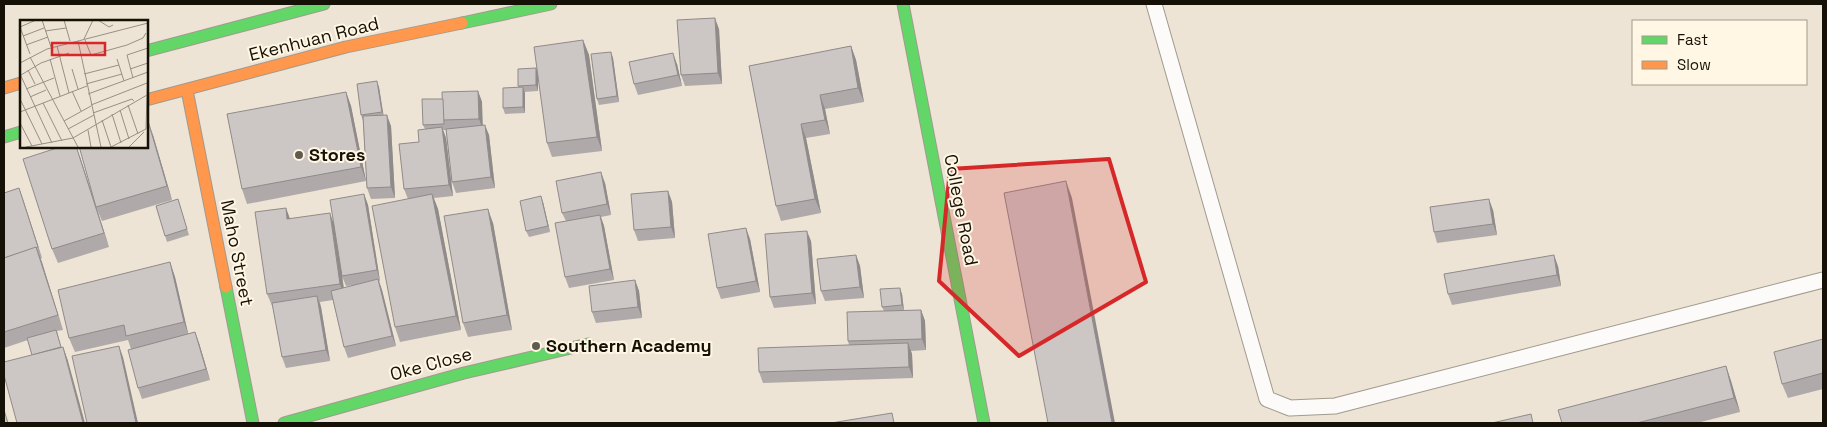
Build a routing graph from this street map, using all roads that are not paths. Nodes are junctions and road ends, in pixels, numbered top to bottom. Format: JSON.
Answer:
{"nodes":[{"id":1,"x":324,"y":4,"type":"edge"},
{"id":2,"x":551,"y":4,"type":"edge"},
{"id":3,"x":903,"y":4,"type":"edge"},
{"id":4,"x":1154,"y":4,"type":"edge"},
{"id":5,"x":148,"y":50,"type":"edge"},
{"id":6,"x":20,"y":83,"type":"edge"},
{"id":7,"x":4,"y":88,"type":"edge"},
{"id":8,"x":187,"y":90,"type":"junction"},
{"id":9,"x":148,"y":100,"type":"edge"},
{"id":10,"x":20,"y":132,"type":"edge"},
{"id":11,"x":4,"y":137,"type":"edge"},
{"id":12,"x":1823,"y":280,"type":"edge"},
{"id":13,"x":588,"y":344,"type":"dead end"},
{"id":14,"x":253,"y":423,"type":"edge"},
{"id":15,"x":284,"y":423,"type":"edge"},
{"id":16,"x":984,"y":423,"type":"edge"}],
"edges":[{"from":1,"to":5,"type":"street","name":"Ekenhuan Road"},
{"from":2,"to":8,"type":"street","name":"Ekenhuan Road"},
{"from":3,"to":16,"type":"street","name":"College Road"},
{"from":4,"to":12,"type":"lane"},
{"from":6,"to":7,"type":"street"},
{"from":8,"to":9,"type":"street","name":"Ekenhuan Road"},
{"from":8,"to":14,"type":"street","name":"Maho Street"},
{"from":10,"to":11,"type":"street"},
{"from":13,"to":15,"type":"street","name":"Oke Close"}]}
